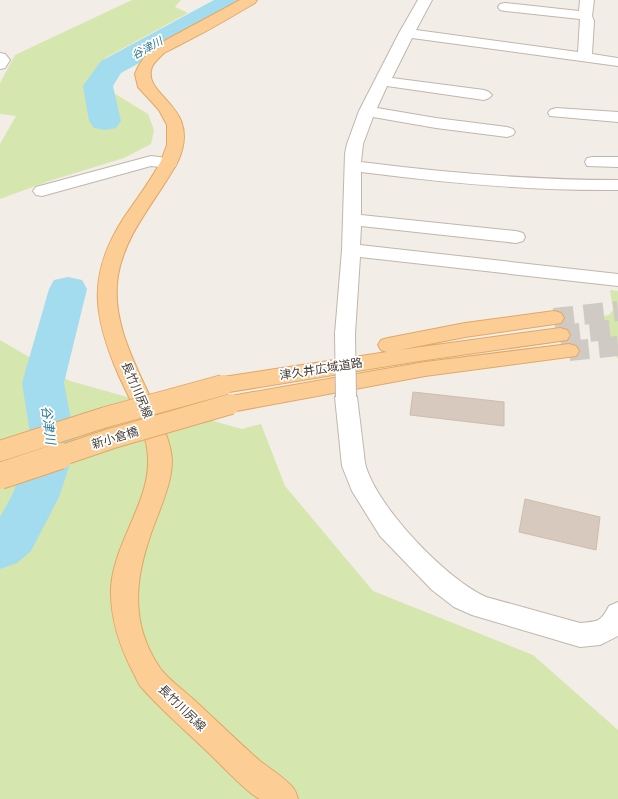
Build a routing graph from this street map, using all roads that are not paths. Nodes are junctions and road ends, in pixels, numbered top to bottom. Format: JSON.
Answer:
{"nodes":[{"id":1,"x":250,"y":0,"type":"edge"},
{"id":2,"x":425,"y":0,"type":"edge"},
{"id":3,"x":587,"y":0,"type":"edge"},
{"id":4,"x":505,"y":7,"type":"dead end"},
{"id":5,"x":585,"y":16,"type":"junction"},
{"id":6,"x":406,"y":33,"type":"junction"},
{"id":7,"x":0,"y":57,"type":"edge"},
{"id":8,"x":591,"y":58,"type":"junction"},
{"id":9,"x":618,"y":62,"type":"edge"},
{"id":10,"x":0,"y":65,"type":"edge"},
{"id":11,"x":618,"y":74,"type":"edge"},
{"id":12,"x":382,"y":81,"type":"junction"},
{"id":13,"x":484,"y":95,"type":"dead end"},
{"id":14,"x":367,"y":112,"type":"junction"},
{"id":15,"x":556,"y":113,"type":"dead end"},
{"id":16,"x":618,"y":117,"type":"edge"},
{"id":17,"x":507,"y":132,"type":"dead end"},
{"id":18,"x":593,"y":162,"type":"dead end"},
{"id":19,"x":618,"y":162,"type":"edge"},
{"id":20,"x":169,"y":163,"type":"junction"},
{"id":21,"x":353,"y":166,"type":"junction"},
{"id":22,"x":618,"y":185,"type":"edge"},
{"id":23,"x":42,"y":191,"type":"dead end"},
{"id":24,"x":352,"y":220,"type":"junction"},
{"id":25,"x":516,"y":237,"type":"dead end"},
{"id":26,"x":352,"y":250,"type":"junction"},
{"id":27,"x":618,"y":280,"type":"edge"},
{"id":28,"x":561,"y":335,"type":"junction"},
{"id":29,"x":227,"y":395,"type":"junction"},
{"id":30,"x":0,"y":451,"type":"edge"},
{"id":31,"x":0,"y":476,"type":"edge"},
{"id":32,"x":618,"y":614,"type":"edge"},
{"id":33,"x":283,"y":799,"type":"edge"}],
"edges":[{"from":1,"to":20,"type":"main road","name":"長竹川尻線"},
{"from":2,"to":6,"type":"street"},
{"from":3,"to":5,"type":"street"},
{"from":4,"to":5,"type":"street"},
{"from":5,"to":8,"type":"street"},
{"from":6,"to":8,"type":"street"},
{"from":6,"to":12,"type":"street"},
{"from":7,"to":10,"type":"street"},
{"from":8,"to":9,"type":"street"},
{"from":8,"to":11,"type":"street"},
{"from":12,"to":13,"type":"street"},
{"from":12,"to":14,"type":"street"},
{"from":14,"to":17,"type":"street"},
{"from":14,"to":21,"type":"street"},
{"from":15,"to":16,"type":"street"},
{"from":18,"to":19,"type":"street"},
{"from":20,"to":23,"type":"street"},
{"from":20,"to":33,"type":"main road","name":"長竹川尻線"},
{"from":21,"to":22,"type":"street"},
{"from":21,"to":24,"type":"street"},
{"from":24,"to":25,"type":"street"},
{"from":24,"to":26,"type":"street"},
{"from":26,"to":27,"type":"street"},
{"from":26,"to":32,"type":"street","bridge":true},
{"from":28,"to":29,"type":"main road","name":"津久井広域道路"},
{"from":28,"to":29,"type":"main road"},
{"from":28,"to":29,"type":"main road"},
{"from":29,"to":30,"type":"main road","name":"新小倉橋","bridge":true},
{"from":29,"to":31,"type":"main road","name":"新小倉橋","bridge":true}]}
